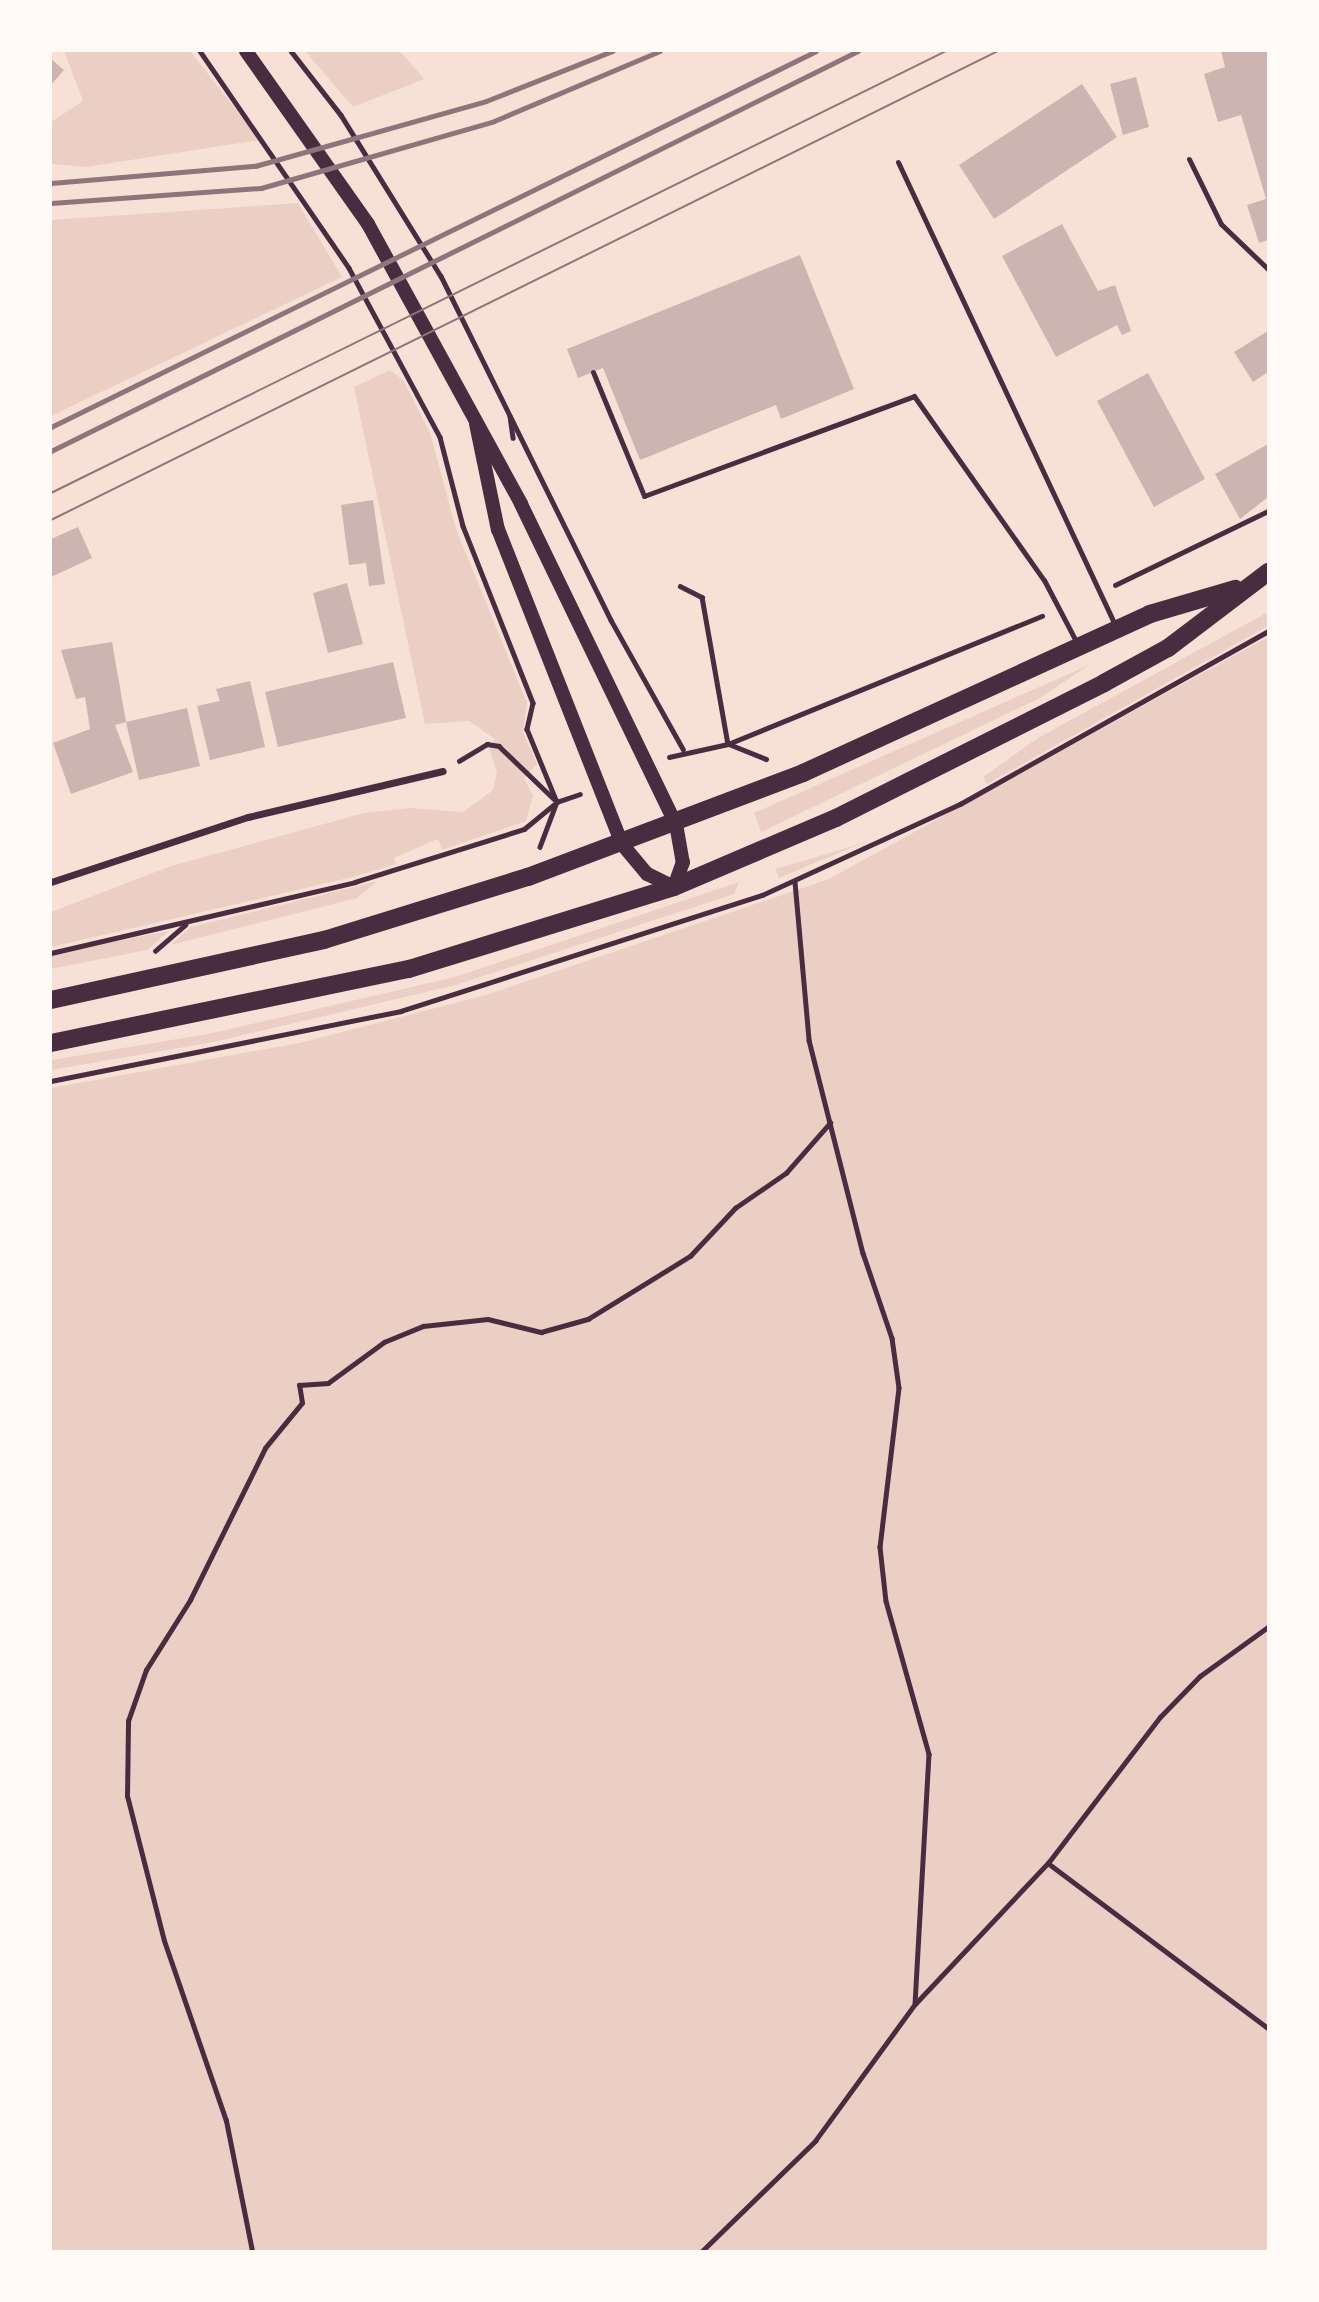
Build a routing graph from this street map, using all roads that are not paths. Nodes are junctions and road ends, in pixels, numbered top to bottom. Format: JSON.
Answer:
{"nodes":[{"id":1,"x":246,"y":51,"type":"edge"},
{"id":2,"x":1189,"y":159,"type":"dead end"},
{"id":3,"x":898,"y":162,"type":"dead end"},
{"id":4,"x":1268,"y":269,"type":"edge"},
{"id":5,"x":593,"y":372,"type":"dead end"},
{"id":6,"x":476,"y":424,"type":"junction"},
{"id":7,"x":1268,"y":572,"type":"edge"},
{"id":8,"x":1242,"y":587,"type":"junction"},
{"id":9,"x":1117,"y":630,"type":"junction"},
{"id":10,"x":1080,"y":648,"type":"junction"},
{"id":11,"x":443,"y":771,"type":"road end"},
{"id":12,"x":676,"y":824,"type":"junction"},
{"id":13,"x":622,"y":844,"type":"junction"},
{"id":14,"x":51,"y":881,"type":"edge"},
{"id":15,"x":674,"y":887,"type":"junction"},
{"id":16,"x":51,"y":1000,"type":"edge"},
{"id":17,"x":51,"y":1043,"type":"edge"}],
"edges":[{"from":1,"to":6,"type":"main road"},
{"from":2,"to":4,"type":"lane"},
{"from":3,"to":9,"type":"lane"},
{"from":5,"to":10,"type":"lane"},
{"from":6,"to":12,"type":"main road"},
{"from":6,"to":13,"type":"main road"},
{"from":7,"to":8,"type":"main road"},
{"from":8,"to":9,"type":"main road"},
{"from":8,"to":15,"type":"main road"},
{"from":9,"to":10,"type":"main road"},
{"from":10,"to":12,"type":"main road"},
{"from":11,"to":14,"type":"street"},
{"from":12,"to":13,"type":"main road"},
{"from":12,"to":15,"type":"main road"},
{"from":13,"to":15,"type":"main road"},
{"from":13,"to":16,"type":"main road"},
{"from":15,"to":17,"type":"main road"}]}
